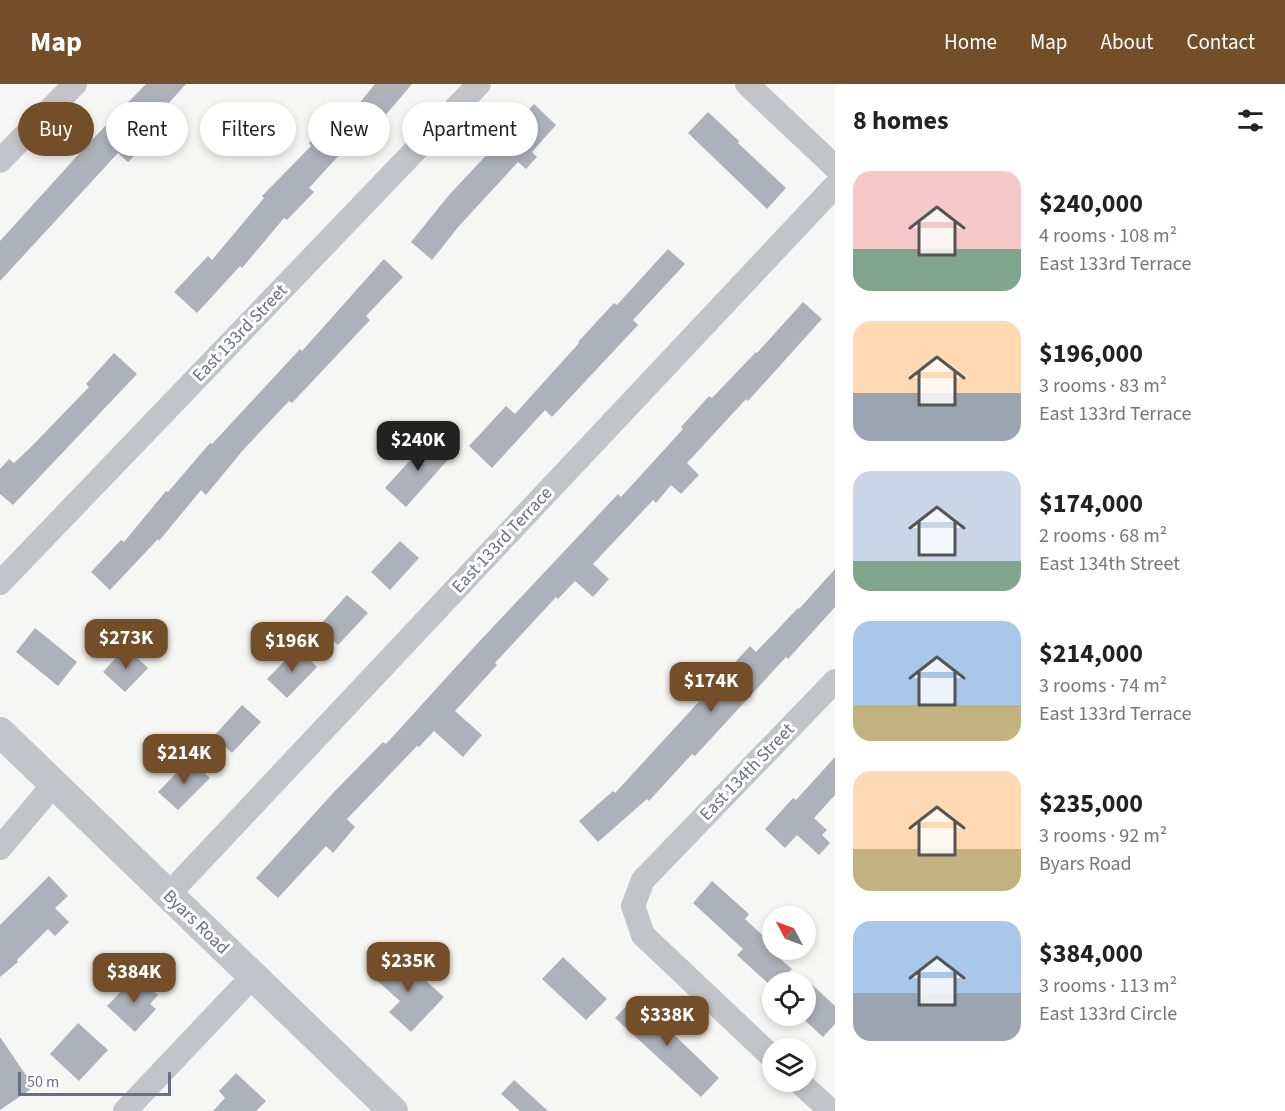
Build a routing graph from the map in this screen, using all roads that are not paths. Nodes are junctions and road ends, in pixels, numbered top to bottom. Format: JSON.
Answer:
{"nodes":[{"id":1,"x":75,"y":84,"type":"edge"},
{"id":2,"x":479,"y":84,"type":"edge"},
{"id":3,"x":747,"y":84,"type":"edge"},
{"id":4,"x":0,"y":161,"type":"edge"},
{"id":5,"x":835,"y":167,"type":"edge"},
{"id":6,"x":835,"y":186,"type":"edge"},
{"id":7,"x":0,"y":583,"type":"edge"},
{"id":8,"x":835,"y":681,"type":"edge"},
{"id":9,"x":0,"y":732,"type":"edge"},
{"id":10,"x":54,"y":784,"type":"junction"},
{"id":11,"x":0,"y":848,"type":"edge"},
{"id":12,"x":168,"y":895,"type":"junction"},
{"id":13,"x":253,"y":976,"type":"junction"},
{"id":14,"x":762,"y":1048,"type":"edge"},
{"id":15,"x":810,"y":1092,"type":"edge"},
{"id":16,"x":125,"y":1111,"type":"edge"},
{"id":17,"x":393,"y":1111,"type":"edge"},
{"id":18,"x":831,"y":1111,"type":"edge"}],
"edges":[{"from":1,"to":4,"type":"street"},
{"from":2,"to":7,"type":"street","name":"East 133rd Street"},
{"from":3,"to":5,"type":"street"},
{"from":6,"to":12,"type":"street","name":"East 133rd Terrace"},
{"from":8,"to":14,"type":"street","name":"East 134th Street"},
{"from":9,"to":10,"type":"street","name":"Byars Road"},
{"from":10,"to":11,"type":"street"},
{"from":10,"to":12,"type":"street","name":"Byars Road"},
{"from":12,"to":13,"type":"street","name":"Byars Road"},
{"from":13,"to":16,"type":"street"},
{"from":13,"to":17,"type":"street","name":"Byars Road"},
{"from":15,"to":18,"type":"street"}]}
